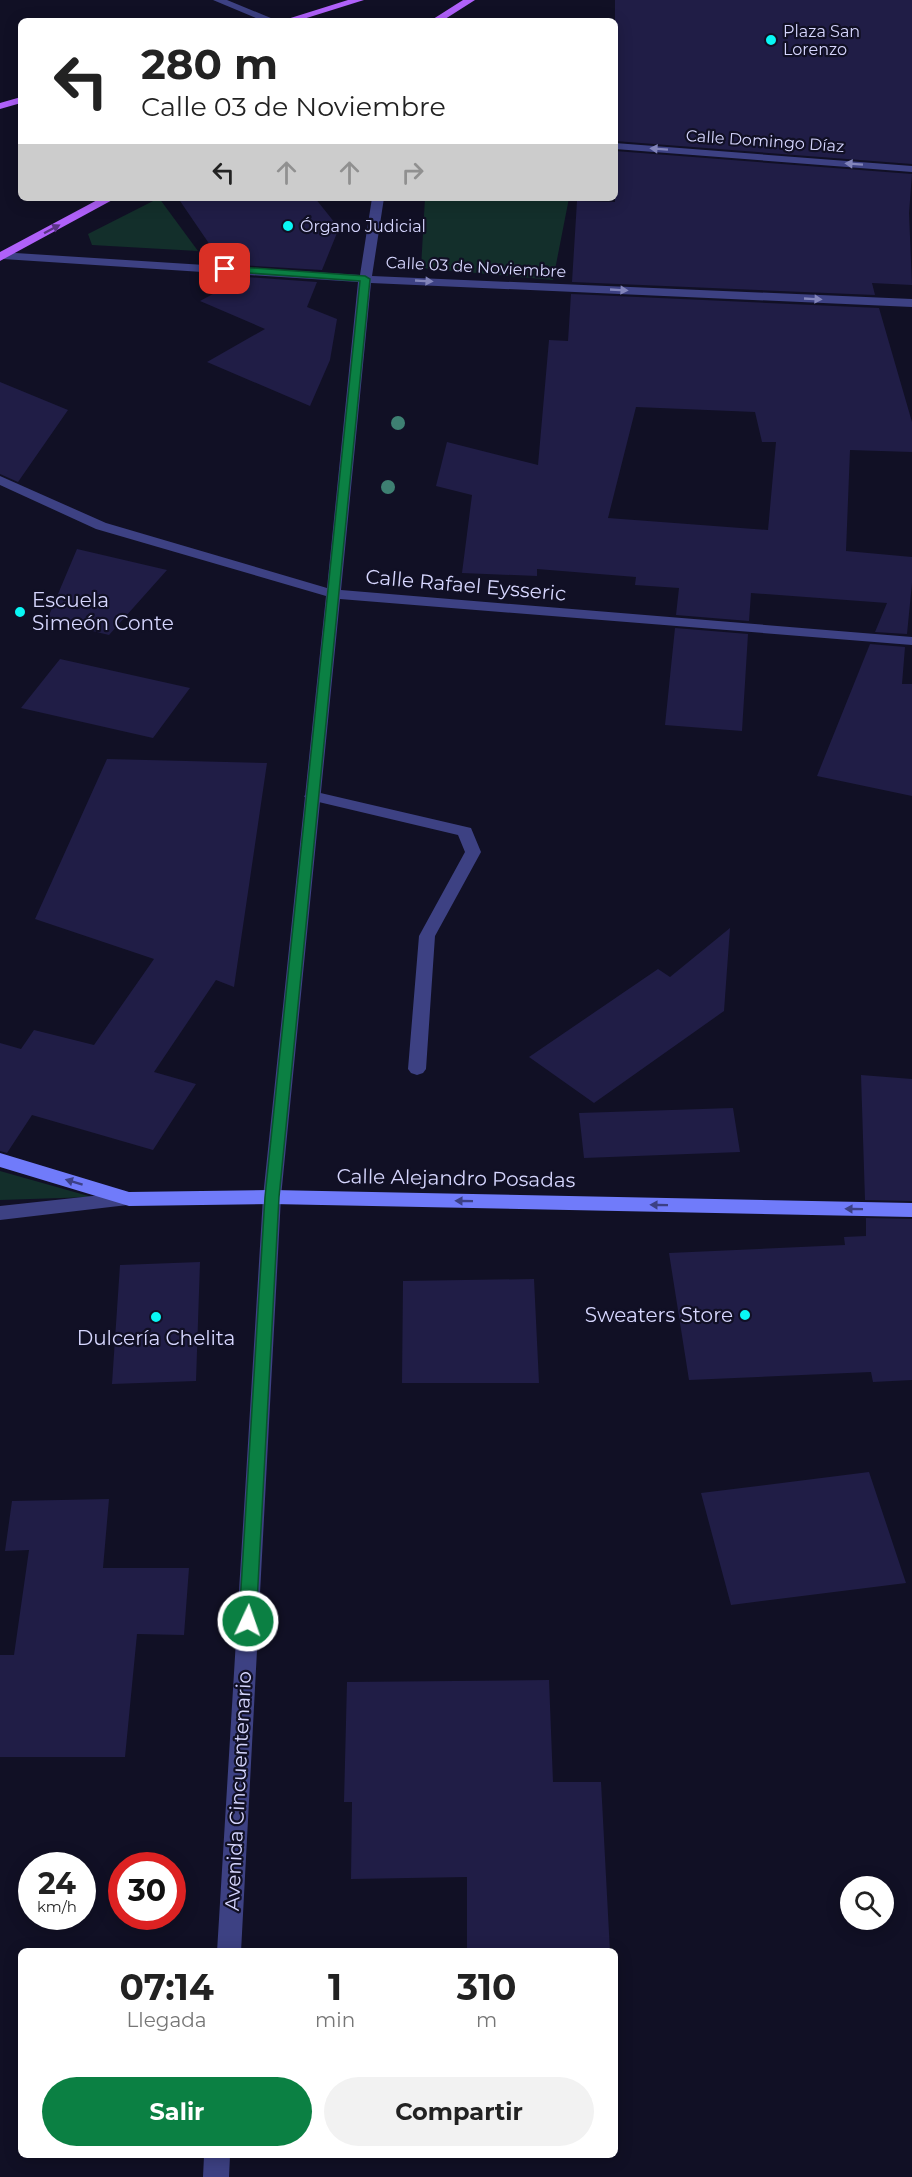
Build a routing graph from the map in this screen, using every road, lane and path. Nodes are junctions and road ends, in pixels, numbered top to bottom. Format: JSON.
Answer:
{"nodes":[{"id":1,"x":218,"y":0,"type":"edge"},
{"id":2,"x":359,"y":0,"type":"edge"},
{"id":3,"x":470,"y":0,"type":"edge"},
{"id":4,"x":265,"y":18,"type":"edge"},
{"id":5,"x":296,"y":18,"type":"edge"},
{"id":6,"x":440,"y":18,"type":"edge"},
{"id":7,"x":18,"y":101,"type":"edge"},
{"id":8,"x":0,"y":106,"type":"edge"},
{"id":9,"x":618,"y":146,"type":"edge"},
{"id":10,"x":912,"y":169,"type":"edge"},
{"id":11,"x":104,"y":201,"type":"edge"},
{"id":12,"x":378,"y":201,"type":"edge"},
{"id":13,"x":2,"y":256,"type":"edge"},
{"id":14,"x":365,"y":279,"type":"junction"},
{"id":15,"x":912,"y":303,"type":"edge"},
{"id":16,"x":0,"y":480,"type":"edge"},
{"id":17,"x":333,"y":594,"type":"junction"},
{"id":18,"x":912,"y":641,"type":"edge"},
{"id":19,"x":312,"y":796,"type":"junction"},
{"id":20,"x":417,"y":1069,"type":"dead end"},
{"id":21,"x":0,"y":1160,"type":"edge"},
{"id":22,"x":272,"y":1197,"type":"junction"},
{"id":23,"x":129,"y":1199,"type":"junction"},
{"id":24,"x":912,"y":1210,"type":"edge"},
{"id":25,"x":0,"y":1213,"type":"edge"},
{"id":26,"x":229,"y":1948,"type":"edge"},
{"id":27,"x":217,"y":2158,"type":"edge"},
{"id":28,"x":216,"y":2177,"type":"edge"}],
"edges":[{"from":1,"to":4,"type":"street"},
{"from":2,"to":5,"type":"main road"},
{"from":3,"to":6,"type":"main road"},
{"from":7,"to":8,"type":"main road"},
{"from":10,"to":9,"type":"street","name":"Calle Domingo Díaz","one_way":true},
{"from":13,"to":11,"type":"main road","one_way":true},
{"from":12,"to":14,"type":"street","name":"Avenida Cincuentenario"},
{"from":13,"to":14,"type":"street","name":"Calle 03 de Noviembre"},
{"from":14,"to":15,"type":"street","name":"Calle 03 de Noviembre","one_way":true},
{"from":14,"to":17,"type":"street","name":"Avenida Cincuentenario"},
{"from":16,"to":17,"type":"street","name":"Calle Rafael Eysseric"},
{"from":17,"to":18,"type":"street","name":"Calle Rafael Eysseric"},
{"from":17,"to":19,"type":"street","name":"Avenida Cincuentenario"},
{"from":19,"to":20,"type":"street"},
{"from":19,"to":22,"type":"street","name":"Avenida Cincuentenario"},
{"from":23,"to":21,"type":"street","one_way":true},
{"from":22,"to":23,"type":"street","name":"Calle Alejandro Posadas"},
{"from":24,"to":22,"type":"street","name":"Calle Alejandro Posadas","one_way":true},
{"from":22,"to":26,"type":"street","name":"Avenida Cincuentenario"},
{"from":23,"to":25,"type":"street","name":"Calle Alejandro Posadas"},
{"from":27,"to":28,"type":"street"}]}
